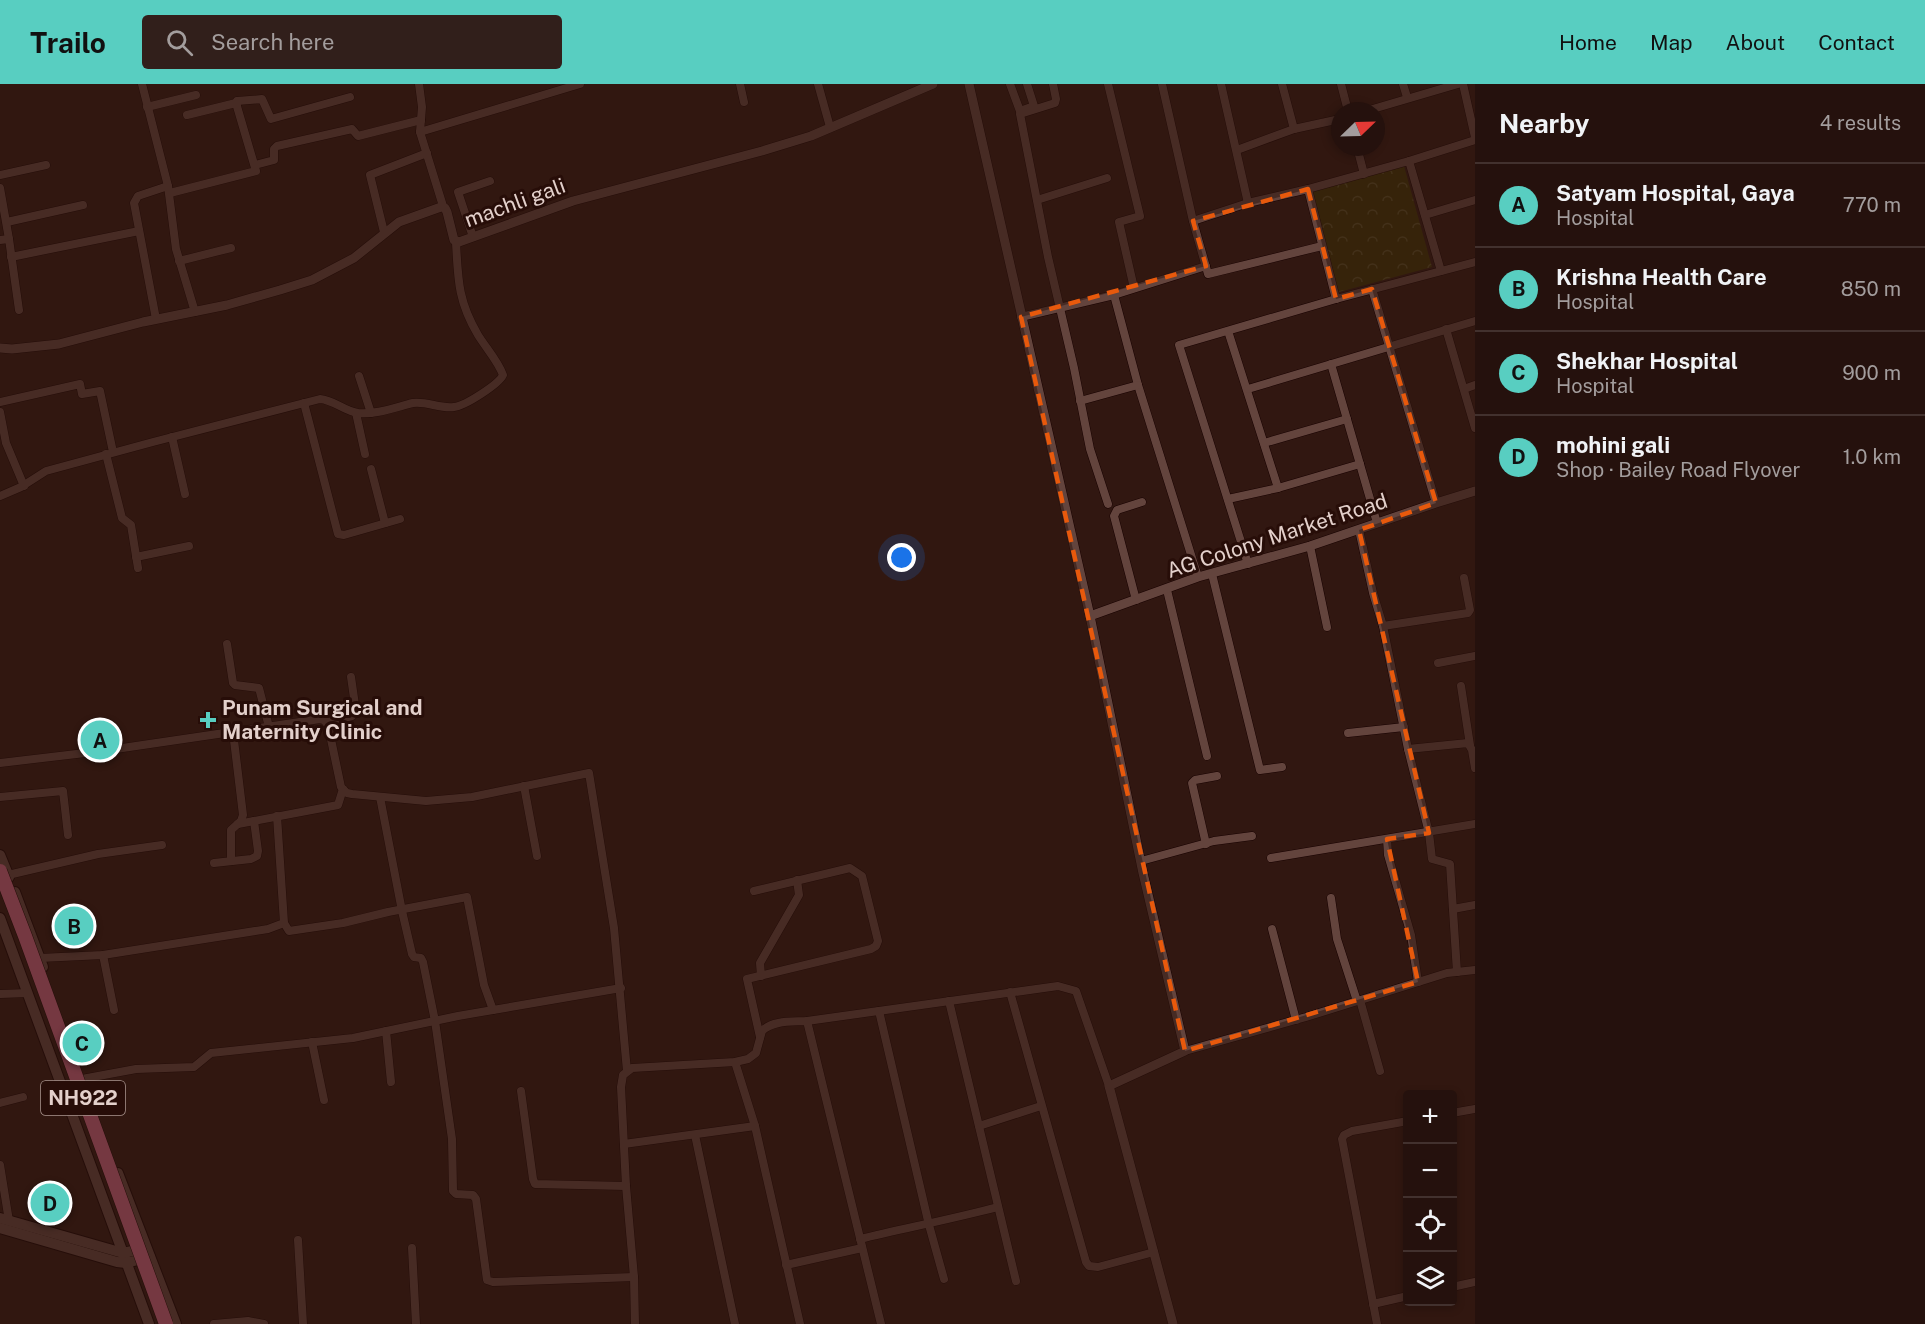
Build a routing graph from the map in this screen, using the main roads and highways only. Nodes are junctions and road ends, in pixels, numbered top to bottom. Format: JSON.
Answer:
{"nodes":[{"id":1,"x":0,"y":855,"type":"edge"},
{"id":2,"x":4,"y":873,"type":"edge"},
{"id":3,"x":0,"y":893,"type":"edge"},
{"id":4,"x":0,"y":918,"type":"edge"},
{"id":5,"x":76,"y":1062,"type":"junction"},
{"id":6,"x":55,"y":1069,"type":"junction"},
{"id":7,"x":94,"y":1110,"type":"junction"},
{"id":8,"x":73,"y":1117,"type":"junction"},
{"id":9,"x":129,"y":1201,"type":"junction"},
{"id":10,"x":106,"y":1207,"type":"junction"},
{"id":11,"x":3,"y":1222,"type":"edge"},
{"id":12,"x":148,"y":1252,"type":"junction"},
{"id":13,"x":125,"y":1258,"type":"junction"},
{"id":14,"x":165,"y":1295,"type":"junction"},
{"id":15,"x":142,"y":1304,"type":"junction"},
{"id":16,"x":149,"y":1324,"type":"edge"},
{"id":17,"x":157,"y":1324,"type":"edge"},
{"id":18,"x":166,"y":1324,"type":"edge"},
{"id":19,"x":176,"y":1324,"type":"edge"}],
"edges":[{"from":1,"to":2,"type":"main road"},
{"from":2,"to":5,"type":"main road"},
{"from":2,"to":18,"type":"highway","number":"NH922","bridge":true},
{"from":3,"to":17,"type":"highway","number":"NH922"},
{"from":4,"to":6,"type":"main road"},
{"from":5,"to":6,"type":"main road"},
{"from":5,"to":7,"type":"main road"},
{"from":6,"to":8,"type":"main road"},
{"from":7,"to":8,"type":"main road"},
{"from":7,"to":9,"type":"main road"},
{"from":8,"to":10,"type":"main road"},
{"from":9,"to":10,"type":"main road"},
{"from":9,"to":12,"type":"main road"},
{"from":10,"to":13,"type":"main road"},
{"from":11,"to":13,"type":"main road"},
{"from":12,"to":13,"type":"main road"},
{"from":12,"to":14,"type":"main road"},
{"from":13,"to":15,"type":"main road"},
{"from":14,"to":15,"type":"main road"},
{"from":14,"to":19,"type":"main road"},
{"from":15,"to":16,"type":"main road"}]}
